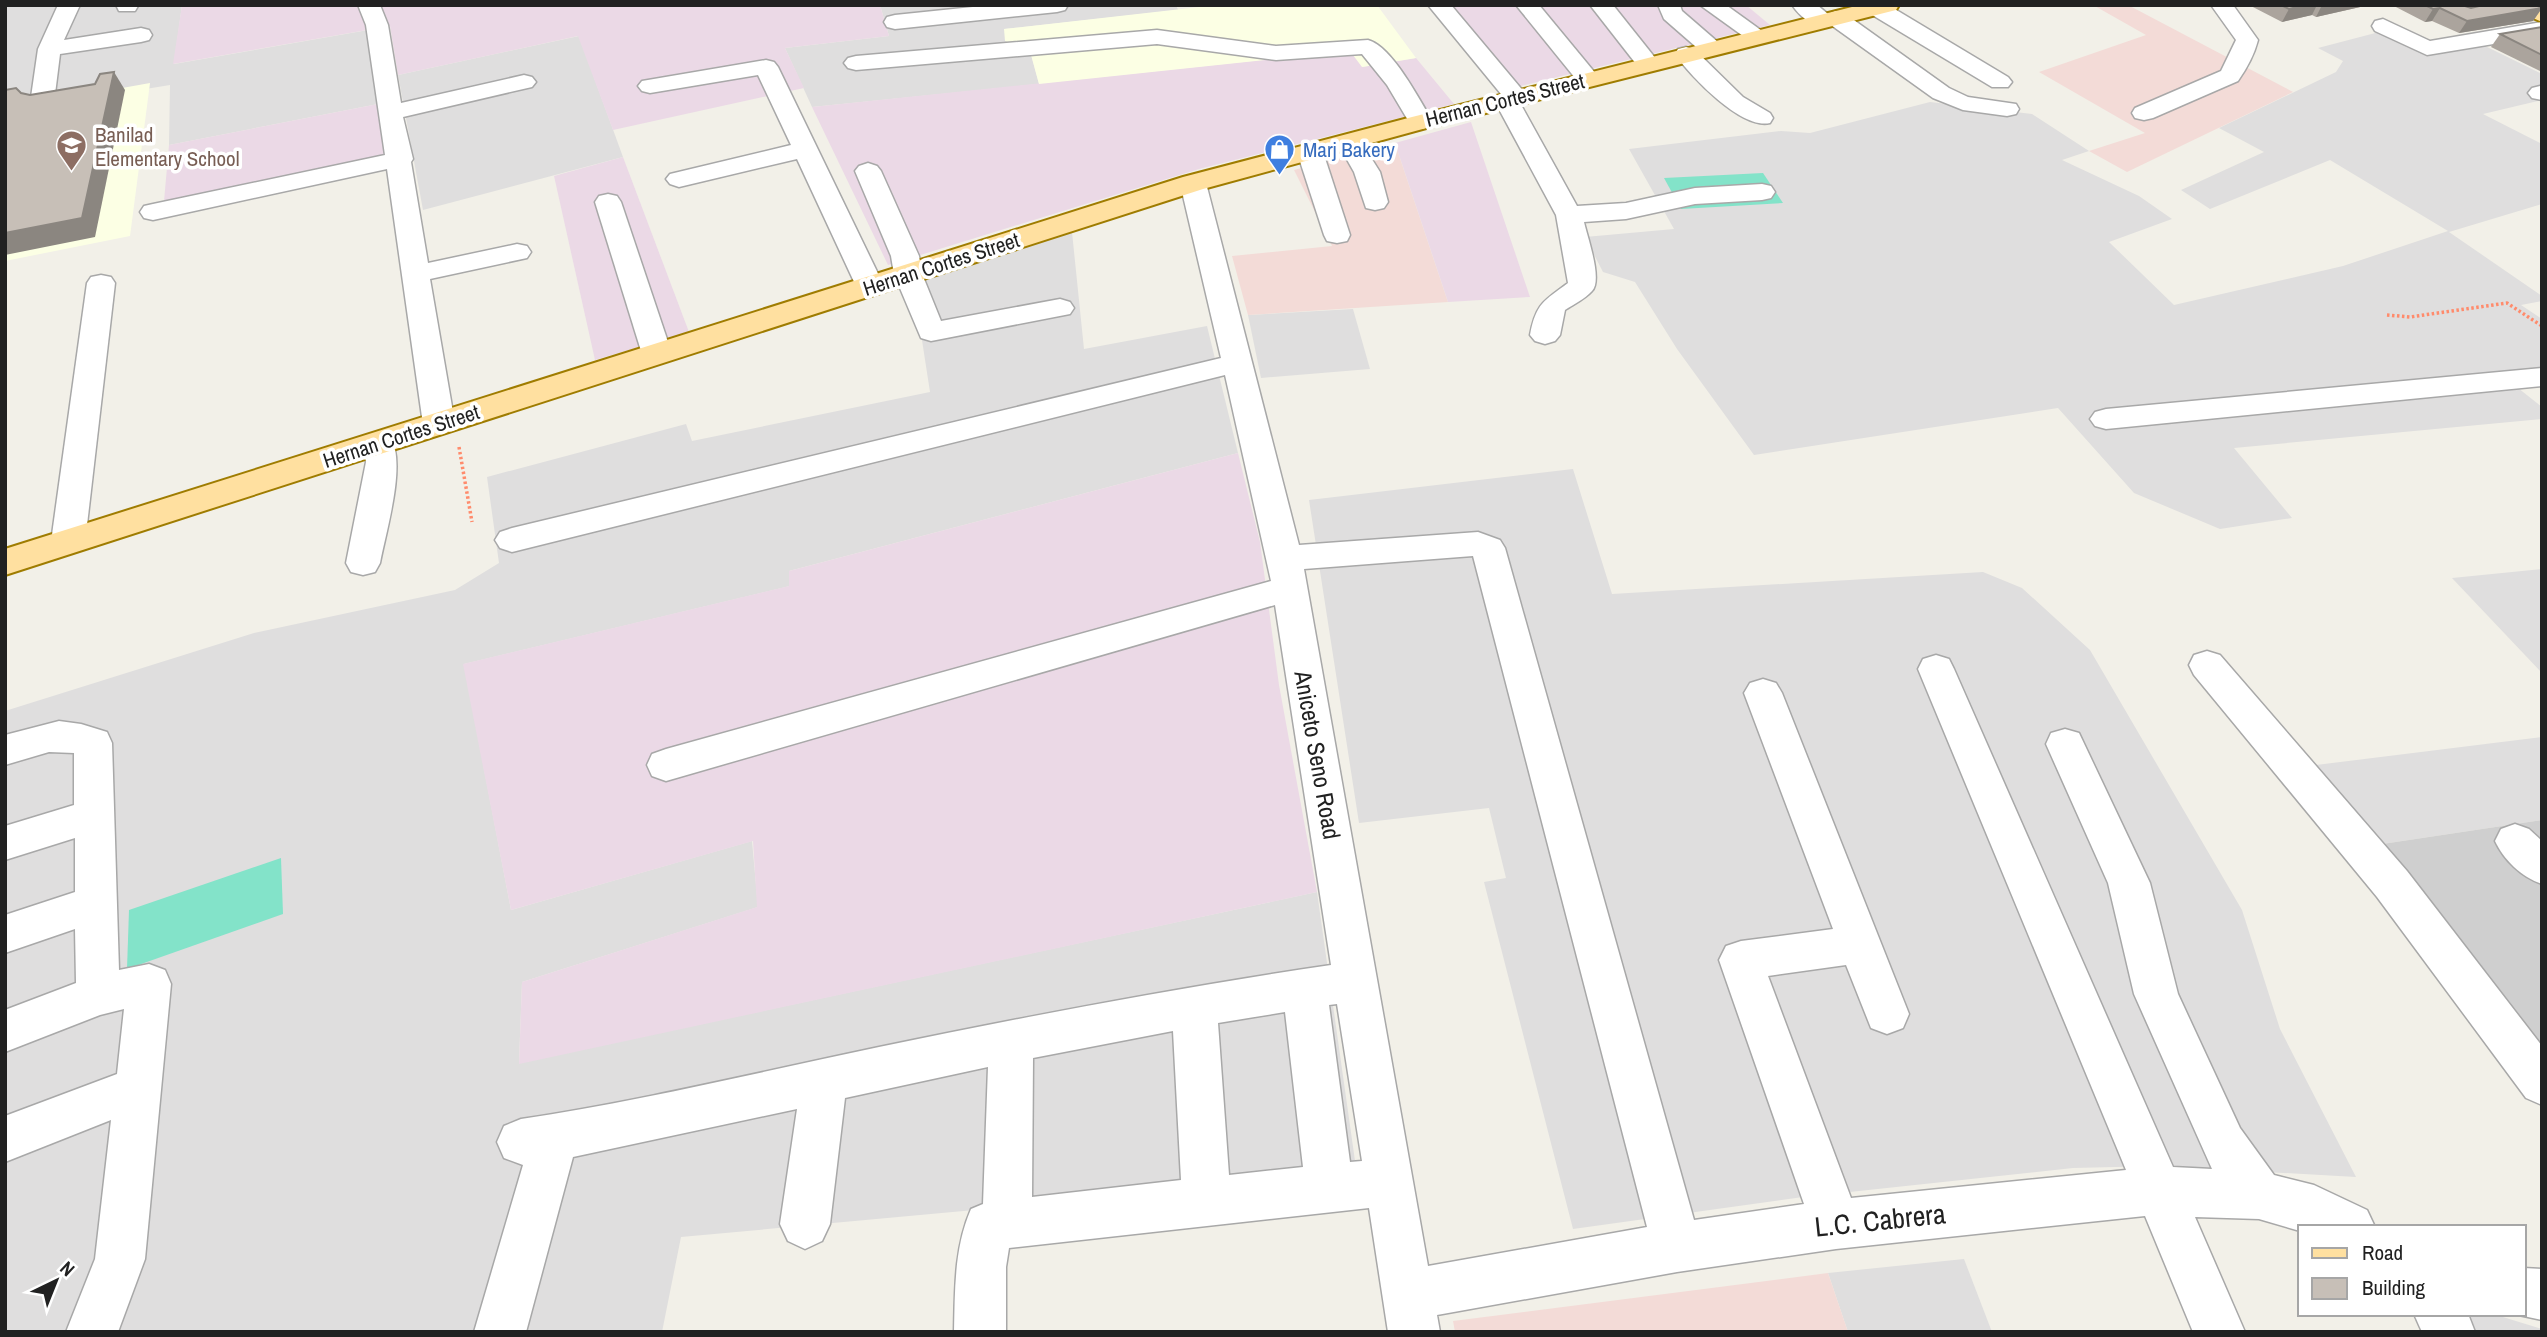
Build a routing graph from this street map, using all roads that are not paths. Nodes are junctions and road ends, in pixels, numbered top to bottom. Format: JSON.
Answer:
{"nodes":[{"id":1,"x":69,"y":5,"type":"edge"},
{"id":2,"x":369,"y":5,"type":"edge"},
{"id":3,"x":1058,"y":5,"type":"edge"},
{"id":4,"x":1439,"y":5,"type":"edge"},
{"id":5,"x":1527,"y":5,"type":"edge"},
{"id":6,"x":1601,"y":5,"type":"edge"},
{"id":7,"x":1669,"y":5,"type":"edge"},
{"id":8,"x":1711,"y":5,"type":"edge"},
{"id":9,"x":1803,"y":5,"type":"edge"},
{"id":10,"x":2222,"y":5,"type":"edge"},
{"id":11,"x":2522,"y":5,"type":"edge"},
{"id":12,"x":1882,"y":6,"type":"edge"},
{"id":13,"x":932,"y":12,"type":"edge"},
{"id":14,"x":1835,"y":15,"type":"edge"},
{"id":15,"x":2542,"y":15,"type":"edge"},
{"id":16,"x":895,"y":22,"type":"dead end"},
{"id":17,"x":2383,"y":26,"type":"dead end"},
{"id":18,"x":2542,"y":29,"type":"edge"},
{"id":19,"x":141,"y":35,"type":"dead end"},
{"id":20,"x":1758,"y":36,"type":"junction"},
{"id":21,"x":1711,"y":48,"type":"junction"},
{"id":22,"x":49,"y":49,"type":"junction"},
{"id":23,"x":1686,"y":54,"type":"junction"},
{"id":24,"x":856,"y":63,"type":"dead end"},
{"id":25,"x":1648,"y":64,"type":"junction"},
{"id":26,"x":1588,"y":79,"type":"junction"},
{"id":27,"x":524,"y":82,"type":"dead end"},
{"id":28,"x":2000,"y":82,"type":"dead end"},
{"id":29,"x":650,"y":86,"type":"dead end"},
{"id":30,"x":98,"y":94,"type":"edge"},
{"id":31,"x":1511,"y":99,"type":"junction"},
{"id":32,"x":2007,"y":109,"type":"dead end"},
{"id":33,"x":392,"y":112,"type":"junction"},
{"id":34,"x":2144,"y":113,"type":"dead end"},
{"id":35,"x":1761,"y":118,"type":"dead end"},
{"id":36,"x":1421,"y":122,"type":"junction"},
{"id":37,"x":1349,"y":142,"type":"junction"},
{"id":38,"x":806,"y":149,"type":"junction"},
{"id":39,"x":1310,"y":152,"type":"junction"},
{"id":40,"x":400,"y":159,"type":"junction"},
{"id":41,"x":869,"y":171,"type":"dead end"},
{"id":42,"x":678,"y":179,"type":"dead end"},
{"id":43,"x":1193,"y":183,"type":"junction"},
{"id":44,"x":1762,"y":192,"type":"dead end"},
{"id":45,"x":608,"y":202,"type":"dead end"},
{"id":46,"x":1375,"y":202,"type":"dead end"},
{"id":47,"x":153,"y":212,"type":"dead end"},
{"id":48,"x":1569,"y":215,"type":"junction"},
{"id":49,"x":1337,"y":235,"type":"dead end"},
{"id":50,"x":517,"y":252,"type":"dead end"},
{"id":51,"x":417,"y":274,"type":"junction"},
{"id":52,"x":908,"y":274,"type":"junction"},
{"id":53,"x":101,"y":283,"type":"dead end"},
{"id":54,"x":870,"y":286,"type":"junction"},
{"id":55,"x":1060,"y":308,"type":"dead end"},
{"id":56,"x":1545,"y":335,"type":"dead end"},
{"id":57,"x":656,"y":354,"type":"junction"},
{"id":58,"x":1238,"y":363,"type":"junction"},
{"id":59,"x":2542,"y":377,"type":"edge"},
{"id":60,"x":2106,"y":419,"type":"dead end"},
{"id":61,"x":447,"y":421,"type":"junction"},
{"id":62,"x":379,"y":443,"type":"junction"},
{"id":63,"x":512,"y":540,"type":"dead end"},
{"id":64,"x":68,"y":542,"type":"junction"},
{"id":65,"x":5,"y":562,"type":"edge"},
{"id":66,"x":363,"y":564,"type":"dead end"},
{"id":67,"x":1288,"y":573,"type":"junction"},
{"id":68,"x":2207,"y":665,"type":"dead end"},
{"id":69,"x":1936,"y":669,"type":"dead end"},
{"id":70,"x":1763,"y":693,"type":"dead end"},
{"id":71,"x":2065,"y":744,"type":"dead end"},
{"id":72,"x":5,"y":750,"type":"edge"},
{"id":73,"x":666,"y":765,"type":"dead end"},
{"id":74,"x":94,"y":814,"type":"junction"},
{"id":75,"x":5,"y":843,"type":"edge"},
{"id":76,"x":97,"y":903,"type":"junction"},
{"id":77,"x":5,"y":934,"type":"edge"},
{"id":78,"x":1860,"y":944,"type":"junction"},
{"id":79,"x":1356,"y":981,"type":"junction"},
{"id":80,"x":1305,"y":989,"type":"junction"},
{"id":81,"x":98,"y":995,"type":"junction"},
{"id":82,"x":1194,"y":1005,"type":"junction"},
{"id":83,"x":1887,"y":1014,"type":"dead end"},
{"id":84,"x":5,"y":1031,"type":"edge"},
{"id":85,"x":1011,"y":1043,"type":"junction"},
{"id":86,"x":824,"y":1081,"type":"junction"},
{"id":87,"x":2542,"y":1083,"type":"edge"},
{"id":88,"x":140,"y":1087,"type":"junction"},
{"id":89,"x":5,"y":1139,"type":"edge"},
{"id":90,"x":1389,"y":1182,"type":"junction"},
{"id":91,"x":1329,"y":1186,"type":"dead end"},
{"id":92,"x":2156,"y":1191,"type":"junction"},
{"id":93,"x":1206,"y":1193,"type":"dead end"},
{"id":94,"x":2259,"y":1195,"type":"junction"},
{"id":95,"x":1007,"y":1209,"type":"dead end"},
{"id":96,"x":804,"y":1224,"type":"dead end"},
{"id":97,"x":1836,"y":1224,"type":"junction"},
{"id":98,"x":2346,"y":1225,"type":"edge"},
{"id":99,"x":1677,"y":1247,"type":"junction"},
{"id":100,"x":1411,"y":1313,"type":"edge"},
{"id":101,"x":2441,"y":1316,"type":"edge"},
{"id":102,"x":92,"y":1332,"type":"edge"},
{"id":103,"x":500,"y":1332,"type":"edge"},
{"id":104,"x":979,"y":1332,"type":"edge"},
{"id":105,"x":2218,"y":1332,"type":"edge"},
{"id":106,"x":2449,"y":1332,"type":"edge"}],
"edges":[{"from":1,"to":22,"type":"street"},
{"from":2,"to":33,"type":"street"},
{"from":3,"to":13,"type":"street"},
{"from":4,"to":31,"type":"street"},
{"from":5,"to":26,"type":"street"},
{"from":6,"to":25,"type":"street"},
{"from":7,"to":21,"type":"street"},
{"from":8,"to":20,"type":"street"},
{"from":9,"to":14,"type":"street"},
{"from":10,"to":34,"type":"street"},
{"from":11,"to":15,"type":"main road"},
{"from":12,"to":14,"type":"main road","name":"Hernan Cortes Street"},
{"from":12,"to":28,"type":"street"},
{"from":13,"to":16,"type":"street"},
{"from":14,"to":20,"type":"main road","name":"Hernan Cortes Street"},
{"from":14,"to":32,"type":"street"},
{"from":17,"to":18,"type":"street"},
{"from":19,"to":22,"type":"street"},
{"from":20,"to":21,"type":"main road","name":"Hernan Cortes Street"},
{"from":21,"to":23,"type":"main road","name":"Hernan Cortes Street"},
{"from":22,"to":30,"type":"street"},
{"from":23,"to":25,"type":"main road","name":"Hernan Cortes Street"},
{"from":23,"to":35,"type":"street"},
{"from":24,"to":36,"type":"street"},
{"from":25,"to":26,"type":"main road","name":"Hernan Cortes Street"},
{"from":26,"to":31,"type":"main road","name":"Hernan Cortes Street"},
{"from":27,"to":33,"type":"street"},
{"from":29,"to":38,"type":"street"},
{"from":31,"to":36,"type":"main road","name":"Hernan Cortes Street"},
{"from":31,"to":48,"type":"street"},
{"from":33,"to":40,"type":"street"},
{"from":36,"to":37,"type":"main road","name":"Hernan Cortes Street"},
{"from":37,"to":39,"type":"main road","name":"Hernan Cortes Street"},
{"from":37,"to":46,"type":"street"},
{"from":38,"to":42,"type":"street"},
{"from":38,"to":54,"type":"street"},
{"from":39,"to":43,"type":"main road","name":"Hernan Cortes Street"},
{"from":39,"to":49,"type":"street"},
{"from":40,"to":47,"type":"street"},
{"from":40,"to":51,"type":"street"},
{"from":41,"to":52,"type":"street"},
{"from":43,"to":52,"type":"main road","name":"Hernan Cortes Street"},
{"from":43,"to":58,"type":"street","name":"Aniceto Seno Road"},
{"from":44,"to":48,"type":"street"},
{"from":45,"to":57,"type":"street"},
{"from":48,"to":56,"type":"street"},
{"from":50,"to":51,"type":"street"},
{"from":51,"to":61,"type":"street"},
{"from":52,"to":54,"type":"main road","name":"Hernan Cortes Street"},
{"from":52,"to":55,"type":"street"},
{"from":53,"to":64,"type":"street"},
{"from":54,"to":57,"type":"main road","name":"Hernan Cortes Street"},
{"from":57,"to":61,"type":"main road","name":"Hernan Cortes Street"},
{"from":58,"to":63,"type":"street"},
{"from":58,"to":67,"type":"street","name":"Aniceto Seno Road"},
{"from":59,"to":60,"type":"street"},
{"from":61,"to":62,"type":"main road","name":"Hernan Cortes Street"},
{"from":62,"to":64,"type":"main road","name":"Hernan Cortes Street"},
{"from":62,"to":66,"type":"street"},
{"from":64,"to":65,"type":"main road","name":"Hernan Cortes Street"},
{"from":67,"to":73,"type":"street"},
{"from":67,"to":79,"type":"street","name":"Aniceto Seno Road"},
{"from":67,"to":99,"type":"street"},
{"from":68,"to":87,"type":"street"},
{"from":69,"to":92,"type":"street"},
{"from":70,"to":78,"type":"street"},
{"from":71,"to":94,"type":"street"},
{"from":72,"to":74,"type":"street"},
{"from":74,"to":75,"type":"street"},
{"from":74,"to":76,"type":"street"},
{"from":76,"to":77,"type":"street"},
{"from":76,"to":81,"type":"street"},
{"from":78,"to":83,"type":"street"},
{"from":78,"to":97,"type":"street"},
{"from":79,"to":80,"type":"street"},
{"from":79,"to":90,"type":"street","name":"Aniceto Seno Road"},
{"from":80,"to":82,"type":"street"},
{"from":80,"to":91,"type":"street"},
{"from":81,"to":84,"type":"street"},
{"from":81,"to":88,"type":"street"},
{"from":82,"to":85,"type":"street"},
{"from":82,"to":93,"type":"street"},
{"from":85,"to":86,"type":"street"},
{"from":85,"to":95,"type":"street"},
{"from":86,"to":96,"type":"street"},
{"from":86,"to":103,"type":"street"},
{"from":88,"to":89,"type":"street"},
{"from":88,"to":102,"type":"street"},
{"from":90,"to":100,"type":"street","name":"Aniceto Seno Road"},
{"from":90,"to":104,"type":"street"},
{"from":92,"to":94,"type":"street","name":"L.C. Cabrera"},
{"from":92,"to":97,"type":"street","name":"L.C. Cabrera"},
{"from":92,"to":105,"type":"street"},
{"from":94,"to":98,"type":"street","name":"L.C. Cabrera"},
{"from":97,"to":99,"type":"street","name":"L.C. Cabrera"},
{"from":99,"to":100,"type":"street","name":"L.C. Cabrera"},
{"from":101,"to":106,"type":"street"}]}
